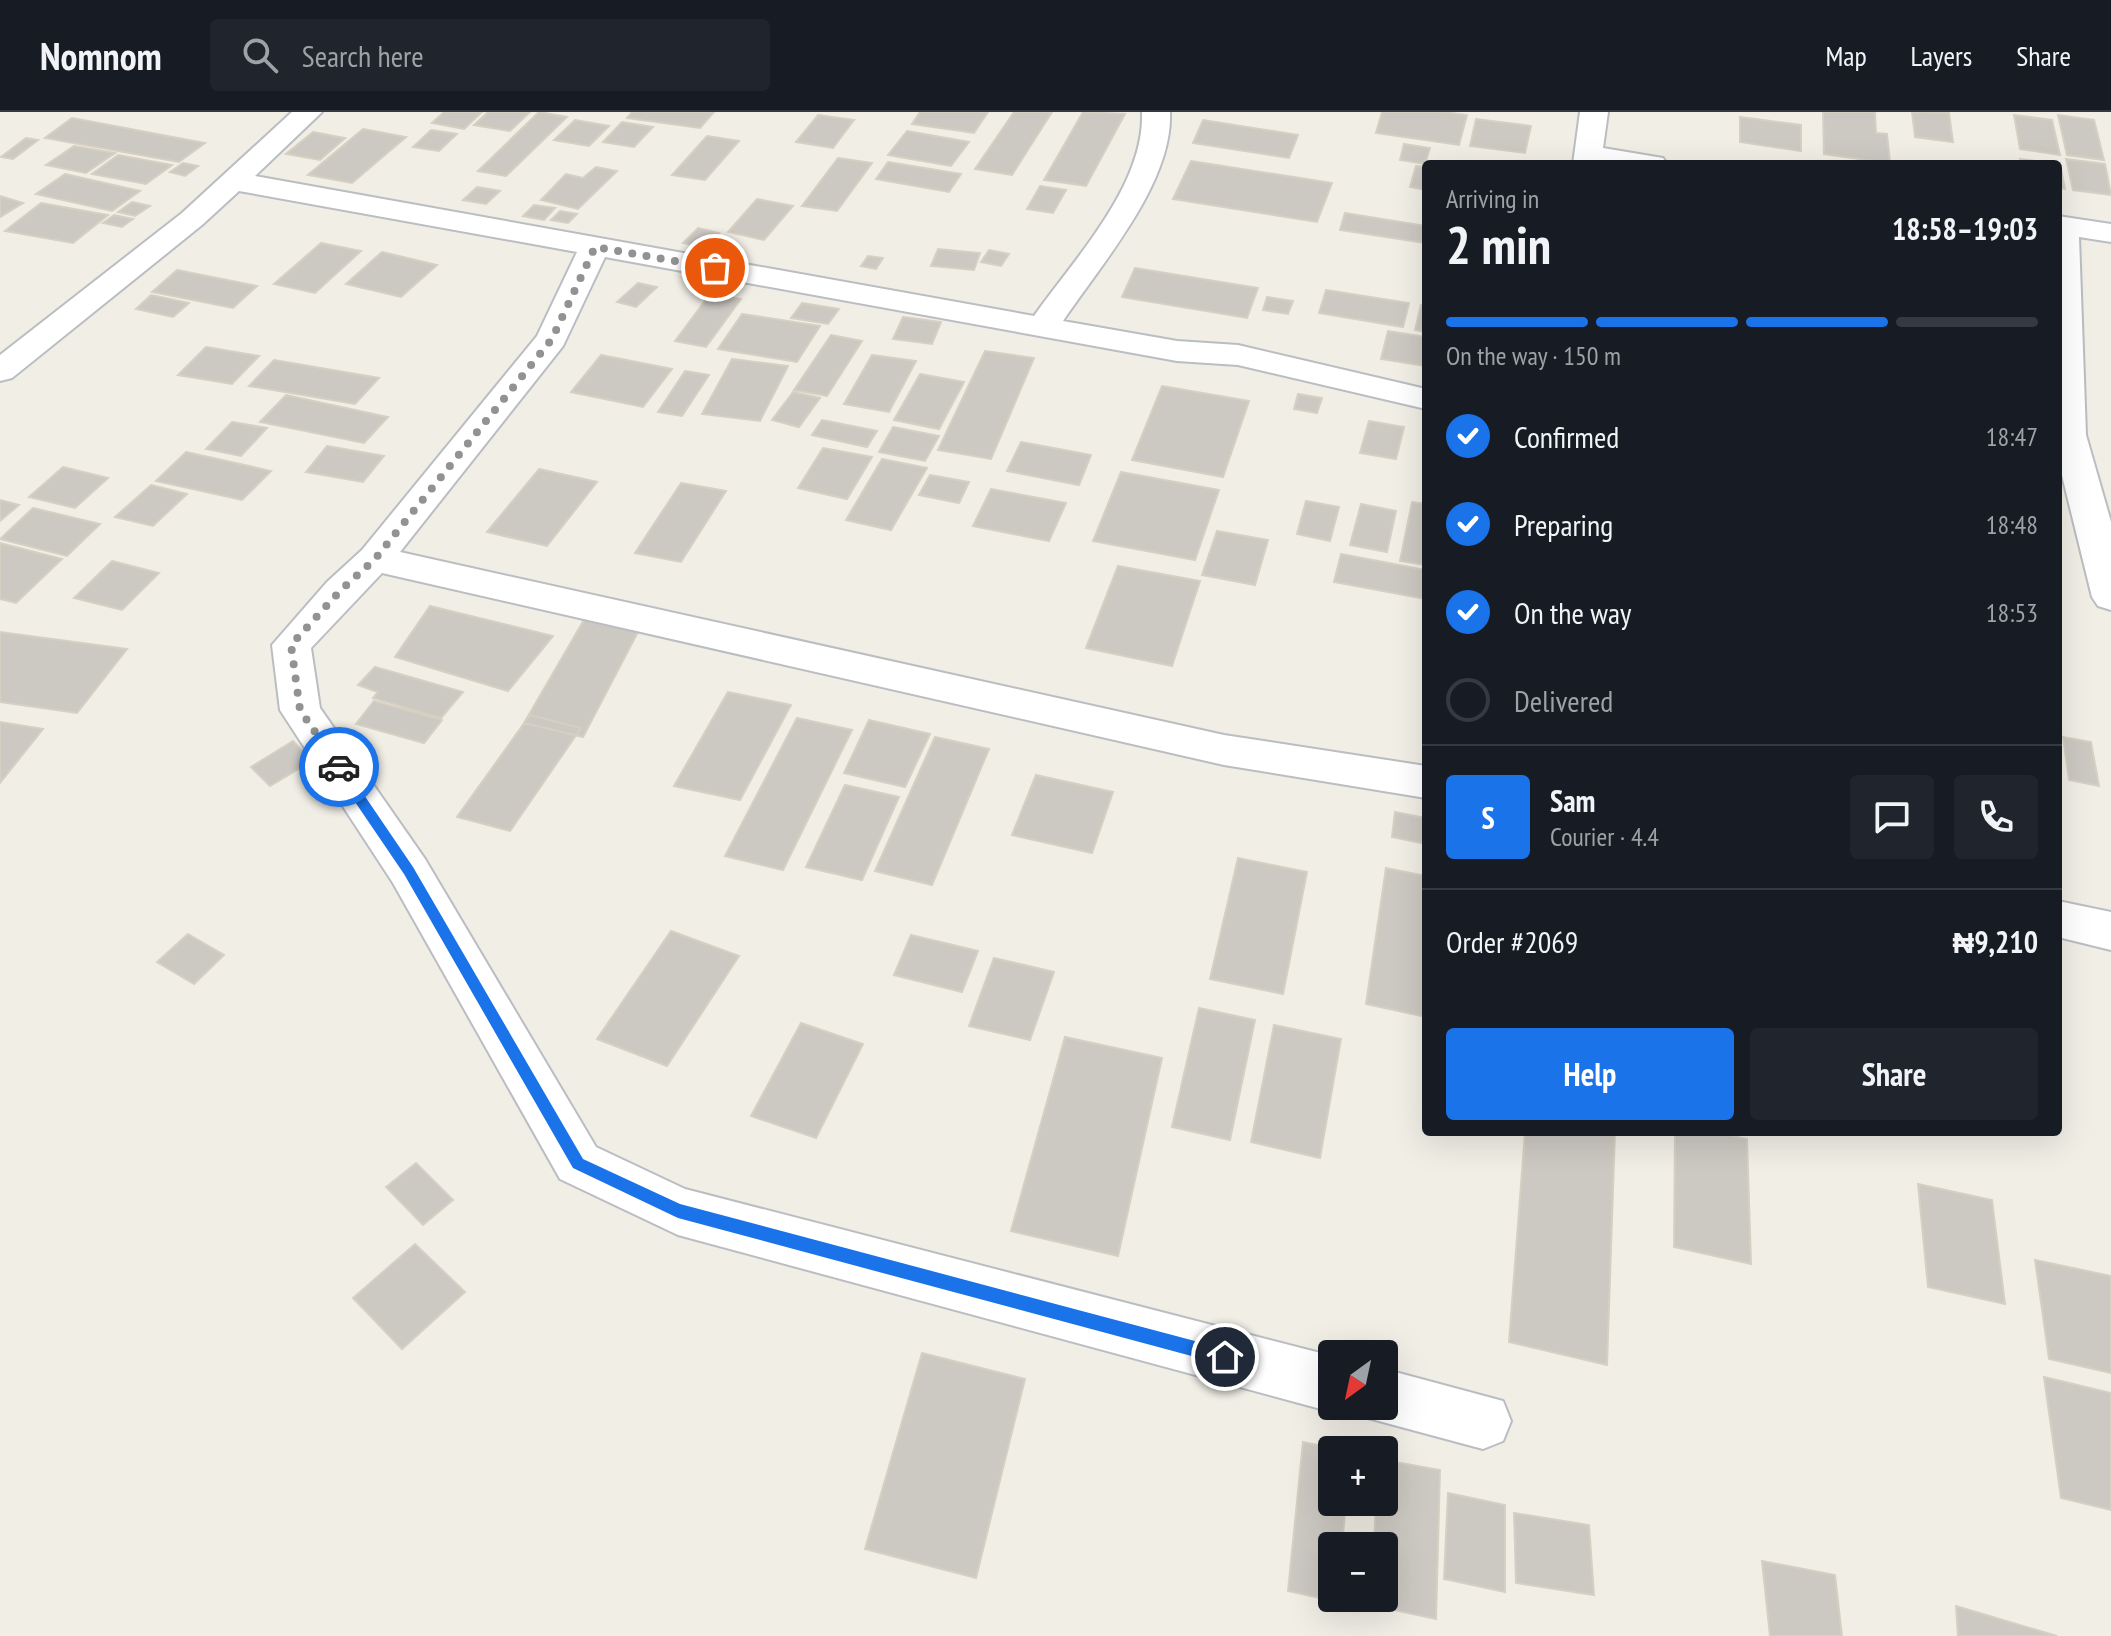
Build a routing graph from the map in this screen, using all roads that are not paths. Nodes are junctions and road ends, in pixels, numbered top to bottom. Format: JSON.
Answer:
{"nodes":[{"id":1,"x":308,"y":112,"type":"edge"},
{"id":2,"x":1156,"y":112,"type":"edge"},
{"id":3,"x":1594,"y":112,"type":"edge"},
{"id":4,"x":1588,"y":159,"type":"edge"},
{"id":5,"x":233,"y":181,"type":"junction"},
{"id":6,"x":2062,"y":226,"type":"edge"},
{"id":7,"x":2111,"y":233,"type":"edge"},
{"id":8,"x":595,"y":247,"type":"junction"},
{"id":9,"x":2062,"y":252,"type":"edge"},
{"id":10,"x":1044,"y":325,"type":"junction"},
{"id":11,"x":0,"y":371,"type":"edge"},
{"id":12,"x":1422,"y":398,"type":"edge"},
{"id":13,"x":2107,"y":557,"type":"edge"},
{"id":14,"x":375,"y":559,"type":"junction"},
{"id":15,"x":2111,"y":597,"type":"edge"},
{"id":16,"x":1422,"y":781,"type":"edge"},
{"id":17,"x":2062,"y":920,"type":"edge"},
{"id":18,"x":2111,"y":931,"type":"edge"},
{"id":19,"x":1318,"y":1380,"type":"edge"},
{"id":20,"x":1398,"y":1400,"type":"edge"},
{"id":21,"x":1483,"y":1421,"type":"dead end"}],
"edges":[{"from":1,"to":5,"type":"street"},
{"from":2,"to":10,"type":"street"},
{"from":3,"to":4,"type":"street"},
{"from":5,"to":8,"type":"street"},
{"from":5,"to":11,"type":"street"},
{"from":6,"to":7,"type":"street"},
{"from":8,"to":10,"type":"street"},
{"from":8,"to":14,"type":"street"},
{"from":9,"to":13,"type":"street"},
{"from":10,"to":12,"type":"street"},
{"from":13,"to":15,"type":"street"},
{"from":14,"to":16,"type":"street"},
{"from":14,"to":19,"type":"street"},
{"from":17,"to":18,"type":"street"},
{"from":20,"to":21,"type":"street"}]}
